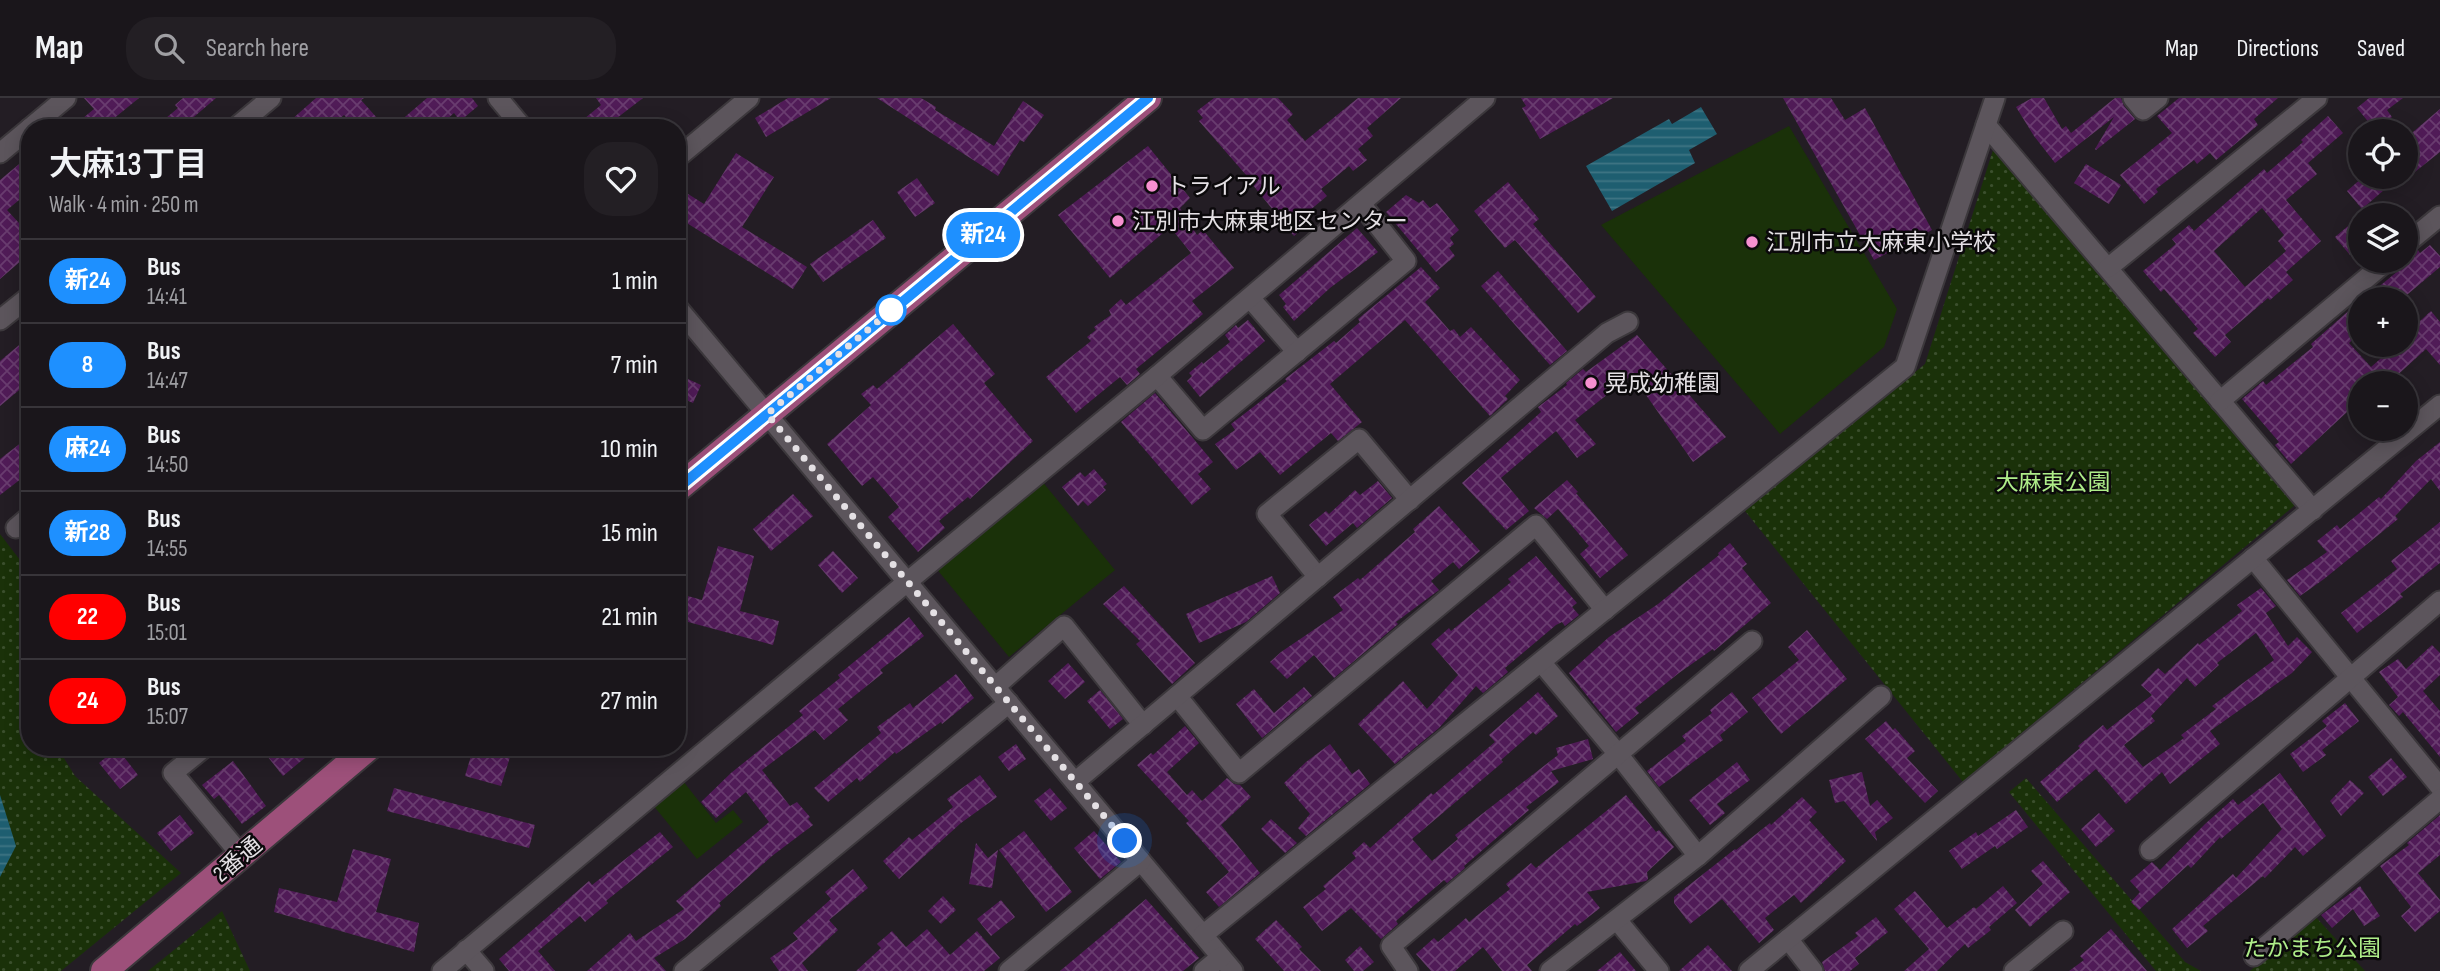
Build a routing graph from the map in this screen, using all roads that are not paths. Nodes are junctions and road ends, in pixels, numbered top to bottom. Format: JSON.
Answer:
{"nodes":[{"id":1,"x":66,"y":98,"type":"edge"},
{"id":2,"x":271,"y":98,"type":"edge"},
{"id":3,"x":498,"y":98,"type":"edge"},
{"id":4,"x":749,"y":98,"type":"edge"},
{"id":5,"x":1148,"y":98,"type":"edge"},
{"id":6,"x":1485,"y":98,"type":"edge"},
{"id":7,"x":1995,"y":98,"type":"edge"},
{"id":8,"x":2133,"y":98,"type":"edge"},
{"id":9,"x":2158,"y":98,"type":"edge"},
{"id":10,"x":2317,"y":98,"type":"edge"},
{"id":11,"x":44,"y":105,"type":"edge"},
{"id":12,"x":246,"y":119,"type":"edge"},
{"id":13,"x":510,"y":119,"type":"edge"},
{"id":14,"x":1986,"y":125,"type":"junction"},
{"id":15,"x":21,"y":136,"type":"edge"},
{"id":16,"x":686,"y":150,"type":"edge"},
{"id":17,"x":0,"y":153,"type":"edge"},
{"id":18,"x":1361,"y":204,"type":"junction"},
{"id":19,"x":2440,"y":216,"type":"edge"},
{"id":20,"x":2418,"y":234,"type":"edge"},
{"id":21,"x":2108,"y":268,"type":"junction"},
{"id":22,"x":2373,"y":273,"type":"edge"},
{"id":23,"x":1250,"y":298,"type":"junction"},
{"id":24,"x":21,"y":303,"type":"edge"},
{"id":25,"x":686,"y":318,"type":"edge"},
{"id":26,"x":0,"y":320,"type":"edge"},
{"id":27,"x":1628,"y":323,"type":"dead end"},
{"id":28,"x":1297,"y":352,"type":"junction"},
{"id":29,"x":1157,"y":376,"type":"junction"},
{"id":30,"x":2220,"y":401,"type":"junction"},
{"id":31,"x":2440,"y":405,"type":"edge"},
{"id":32,"x":767,"y":414,"type":"junction"},
{"id":33,"x":686,"y":482,"type":"edge"},
{"id":34,"x":1410,"y":500,"type":"junction"},
{"id":35,"x":2313,"y":510,"type":"junction"},
{"id":36,"x":2253,"y":558,"type":"junction"},
{"id":37,"x":1318,"y":577,"type":"junction"},
{"id":38,"x":907,"y":582,"type":"junction"},
{"id":39,"x":2440,"y":601,"type":"edge"},
{"id":40,"x":1605,"y":610,"type":"junction"},
{"id":41,"x":1752,"y":641,"type":"dead end"},
{"id":42,"x":1541,"y":662,"type":"junction"},
{"id":43,"x":2348,"y":677,"type":"junction"},
{"id":44,"x":995,"y":687,"type":"junction"},
{"id":45,"x":1177,"y":696,"type":"junction"},
{"id":46,"x":1881,"y":696,"type":"dead end"},
{"id":47,"x":1009,"y":703,"type":"junction"},
{"id":48,"x":1143,"y":724,"type":"junction"},
{"id":49,"x":1618,"y":754,"type":"junction"},
{"id":50,"x":194,"y":756,"type":"edge"},
{"id":51,"x":358,"y":756,"type":"edge"},
{"id":52,"x":1075,"y":782,"type":"junction"},
{"id":53,"x":2440,"y":787,"type":"edge"},
{"id":54,"x":2440,"y":799,"type":"edge"},
{"id":55,"x":2150,"y":850,"type":"dead end"},
{"id":56,"x":241,"y":855,"type":"junction"},
{"id":57,"x":1698,"y":856,"type":"junction"},
{"id":58,"x":1141,"y":861,"type":"junction"},
{"id":59,"x":1617,"y":920,"type":"junction"},
{"id":60,"x":2063,"y":931,"type":"dead end"},
{"id":61,"x":1203,"y":935,"type":"junction"},
{"id":62,"x":1788,"y":939,"type":"junction"},
{"id":63,"x":466,"y":950,"type":"junction"},
{"id":64,"x":2254,"y":957,"type":"dead end"},
{"id":65,"x":1227,"y":964,"type":"edge"},
{"id":66,"x":104,"y":971,"type":"edge"},
{"id":67,"x":442,"y":971,"type":"edge"},
{"id":68,"x":484,"y":971,"type":"edge"},
{"id":69,"x":684,"y":971,"type":"edge"},
{"id":70,"x":1009,"y":971,"type":"edge"},
{"id":71,"x":1204,"y":971,"type":"edge"},
{"id":72,"x":1408,"y":971,"type":"edge"},
{"id":73,"x":1550,"y":971,"type":"edge"},
{"id":74,"x":1659,"y":971,"type":"edge"},
{"id":75,"x":1749,"y":971,"type":"edge"},
{"id":76,"x":1813,"y":971,"type":"edge"},
{"id":77,"x":2014,"y":971,"type":"edge"}],
"edges":[{"from":1,"to":11,"type":"street"},
{"from":2,"to":12,"type":"street"},
{"from":3,"to":13,"type":"street"},
{"from":4,"to":16,"type":"street"},
{"from":5,"to":32,"type":"main road"},
{"from":6,"to":18,"type":"street"},
{"from":7,"to":14,"type":"street"},
{"from":8,"to":9,"type":"street"},
{"from":10,"to":21,"type":"street"},
{"from":14,"to":21,"type":"street"},
{"from":14,"to":40,"type":"street"},
{"from":15,"to":17,"type":"street"},
{"from":18,"to":23,"type":"street"},
{"from":18,"to":28,"type":"street"},
{"from":19,"to":20,"type":"street"},
{"from":21,"to":30,"type":"street"},
{"from":22,"to":30,"type":"street"},
{"from":23,"to":28,"type":"street"},
{"from":23,"to":29,"type":"street"},
{"from":24,"to":26,"type":"street"},
{"from":25,"to":32,"type":"street"},
{"from":27,"to":34,"type":"street"},
{"from":28,"to":29,"type":"street"},
{"from":29,"to":38,"type":"street"},
{"from":30,"to":35,"type":"street"},
{"from":31,"to":35,"type":"street"},
{"from":32,"to":33,"type":"main road"},
{"from":32,"to":38,"type":"street"},
{"from":34,"to":37,"type":"street"},
{"from":34,"to":37,"type":"street"},
{"from":35,"to":36,"type":"street"},
{"from":36,"to":43,"type":"street"},
{"from":36,"to":62,"type":"street"},
{"from":37,"to":45,"type":"street"},
{"from":38,"to":44,"type":"street"},
{"from":38,"to":63,"type":"street"},
{"from":39,"to":43,"type":"street"},
{"from":40,"to":42,"type":"street"},
{"from":40,"to":45,"type":"street"},
{"from":41,"to":49,"type":"street"},
{"from":42,"to":49,"type":"street"},
{"from":42,"to":61,"type":"street"},
{"from":43,"to":53,"type":"street"},
{"from":43,"to":55,"type":"street"},
{"from":44,"to":47,"type":"street"},
{"from":44,"to":48,"type":"street"},
{"from":45,"to":48,"type":"street"},
{"from":46,"to":57,"type":"street"},
{"from":47,"to":52,"type":"street"},
{"from":47,"to":69,"type":"street"},
{"from":48,"to":52,"type":"street"},
{"from":49,"to":57,"type":"street"},
{"from":49,"to":72,"type":"street"},
{"from":50,"to":56,"type":"street"},
{"from":51,"to":56,"type":"main road","name":"2番通"},
{"from":52,"to":58,"type":"street"},
{"from":54,"to":64,"type":"street"},
{"from":56,"to":66,"type":"main road","name":"2番通"},
{"from":57,"to":59,"type":"street"},
{"from":58,"to":61,"type":"street"},
{"from":58,"to":70,"type":"street"},
{"from":59,"to":73,"type":"street"},
{"from":59,"to":74,"type":"street"},
{"from":60,"to":77,"type":"street"},
{"from":61,"to":65,"type":"street"},
{"from":62,"to":75,"type":"street"},
{"from":62,"to":76,"type":"street"},
{"from":63,"to":67,"type":"street"},
{"from":63,"to":68,"type":"street"},
{"from":65,"to":71,"type":"street"}]}
